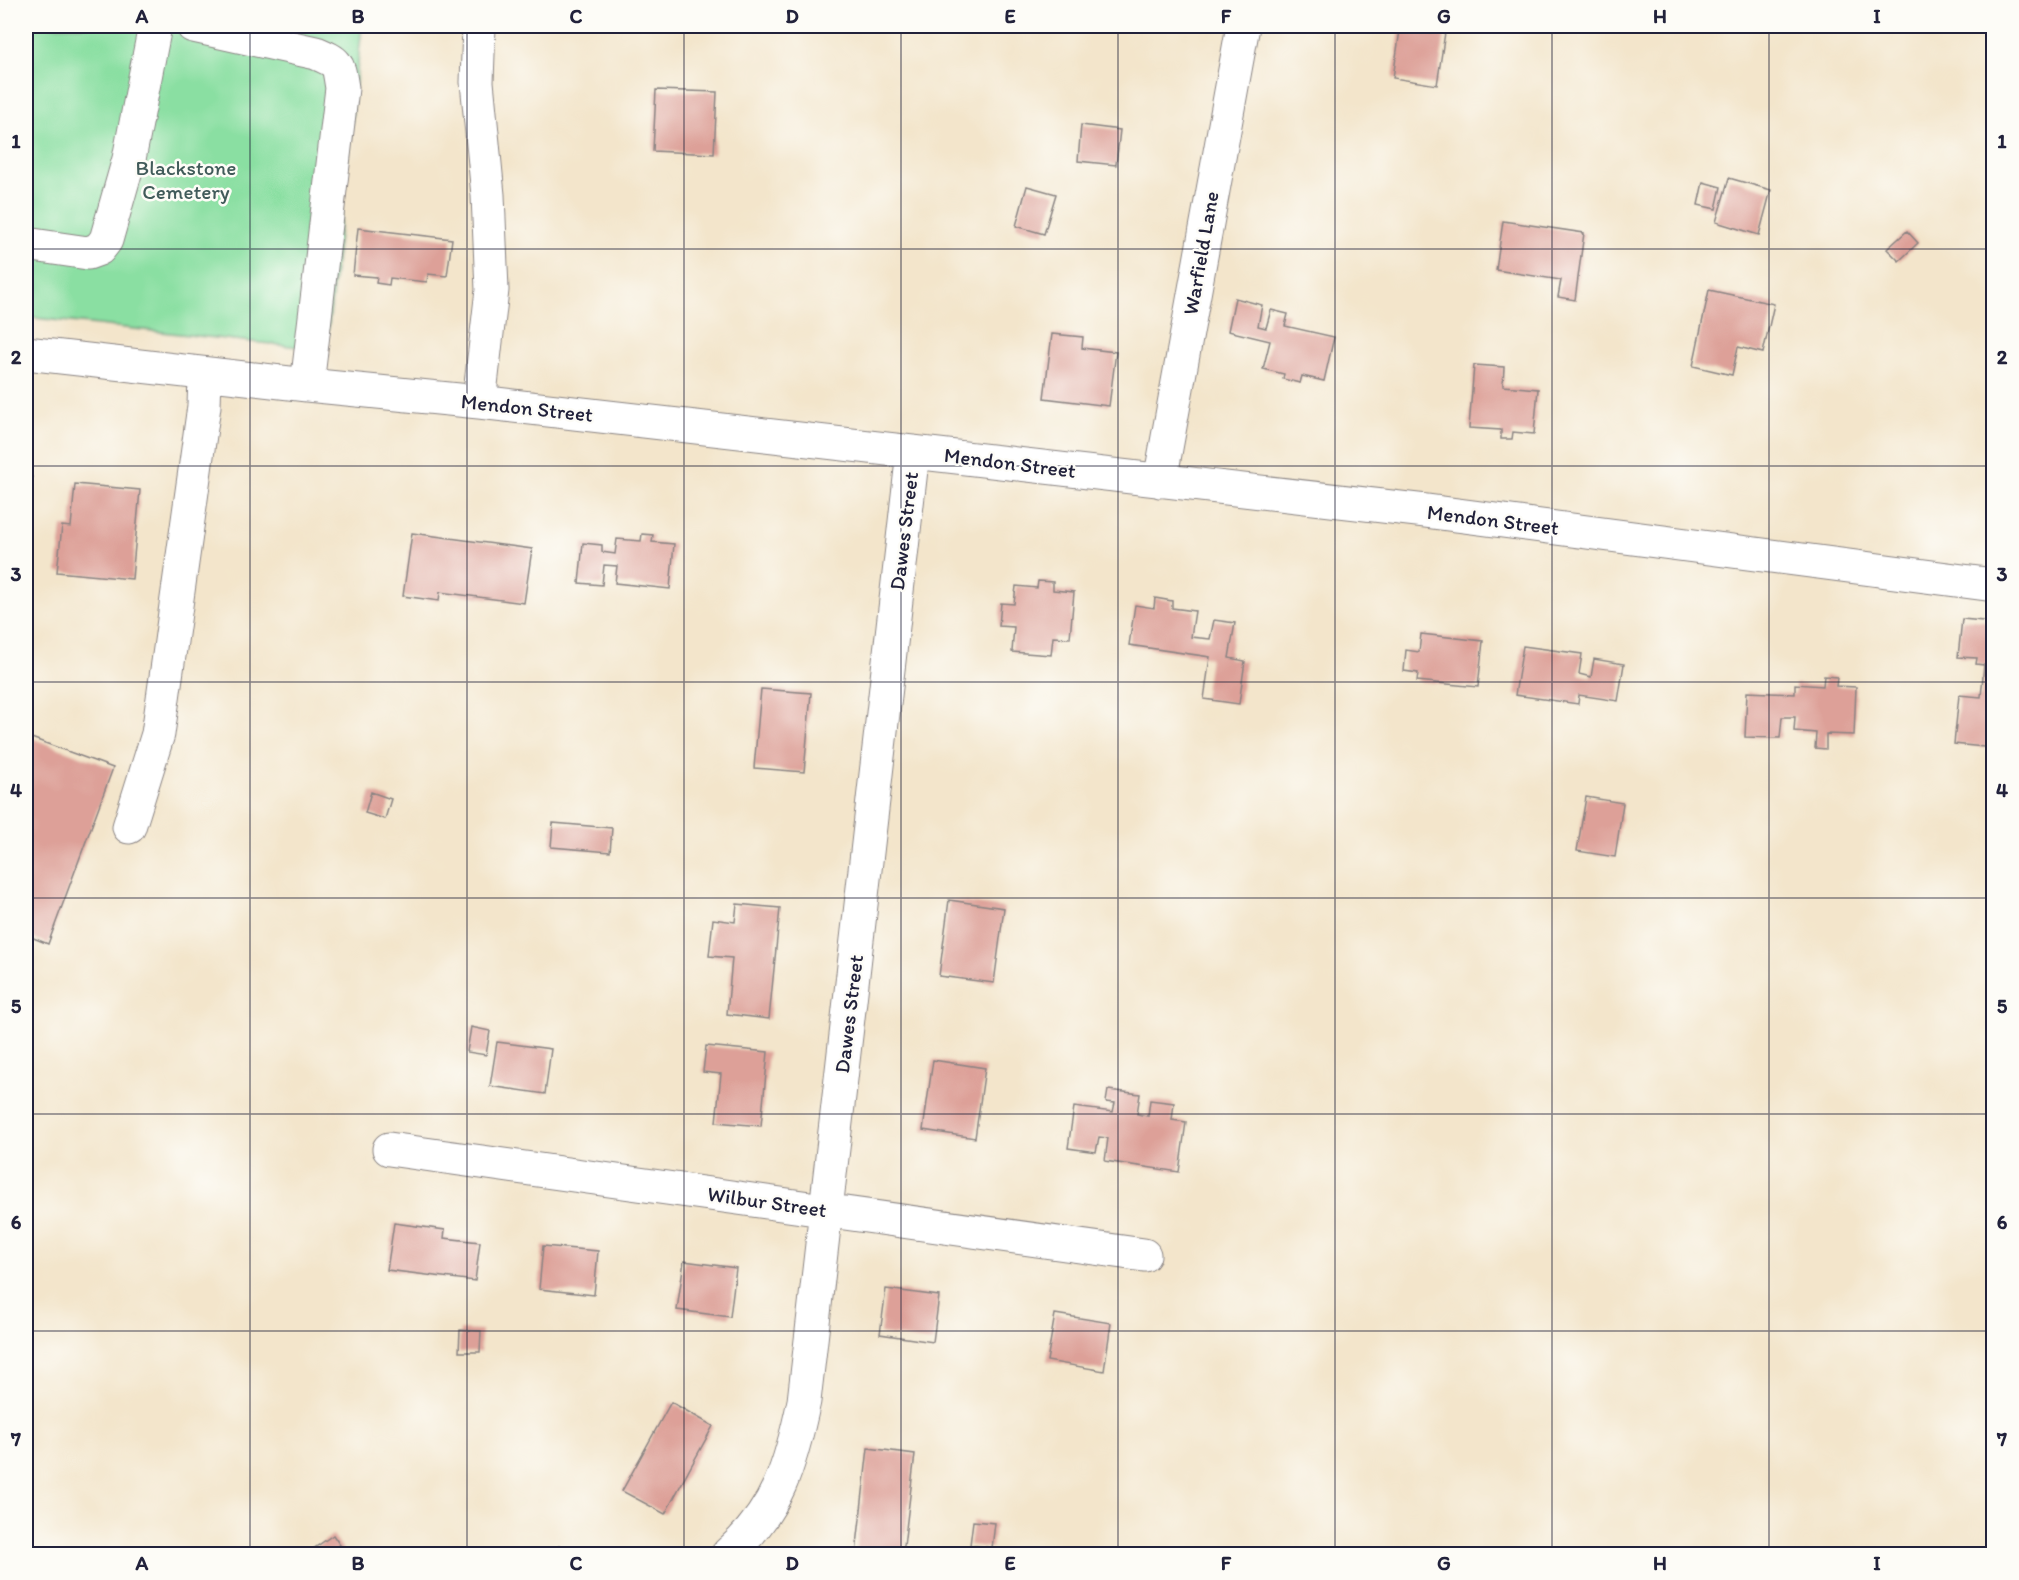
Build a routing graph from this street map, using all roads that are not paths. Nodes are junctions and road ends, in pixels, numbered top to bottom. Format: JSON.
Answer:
{"nodes":[{"id":1,"x":155,"y":26,"type":"edge"},
{"id":2,"x":193,"y":26,"type":"edge"},
{"id":3,"x":479,"y":26,"type":"edge"},
{"id":4,"x":1243,"y":26,"type":"edge"},
{"id":5,"x":26,"y":244,"type":"edge"},
{"id":6,"x":26,"y":353,"type":"edge"},
{"id":7,"x":205,"y":374,"type":"junction"},
{"id":8,"x":307,"y":385,"type":"junction"},
{"id":9,"x":479,"y":402,"type":"junction"},
{"id":10,"x":913,"y":452,"type":"junction"},
{"id":11,"x":1160,"y":480,"type":"junction"},
{"id":12,"x":1994,"y":585,"type":"edge"},
{"id":13,"x":129,"y":827,"type":"dead end"},
{"id":14,"x":389,"y":1149,"type":"dead end"},
{"id":15,"x":826,"y":1210,"type":"junction"},
{"id":16,"x":1144,"y":1255,"type":"dead end"},
{"id":17,"x":728,"y":1554,"type":"edge"}],
"edges":[{"from":1,"to":5,"type":"street"},
{"from":2,"to":8,"type":"street"},
{"from":3,"to":9,"type":"street"},
{"from":4,"to":11,"type":"street","name":"Warfield Lane"},
{"from":6,"to":7,"type":"street","name":"Mendon Street"},
{"from":7,"to":8,"type":"street","name":"Mendon Street"},
{"from":7,"to":13,"type":"street"},
{"from":8,"to":9,"type":"street","name":"Mendon Street"},
{"from":9,"to":10,"type":"street","name":"Mendon Street"},
{"from":10,"to":11,"type":"street","name":"Mendon Street"},
{"from":10,"to":15,"type":"street","name":"Dawes Street"},
{"from":11,"to":12,"type":"street","name":"Mendon Street"},
{"from":14,"to":15,"type":"street","name":"Wilbur Street"},
{"from":15,"to":16,"type":"street","name":"Wilbur Street"},
{"from":15,"to":17,"type":"street","name":"Dawes Street"}]}
